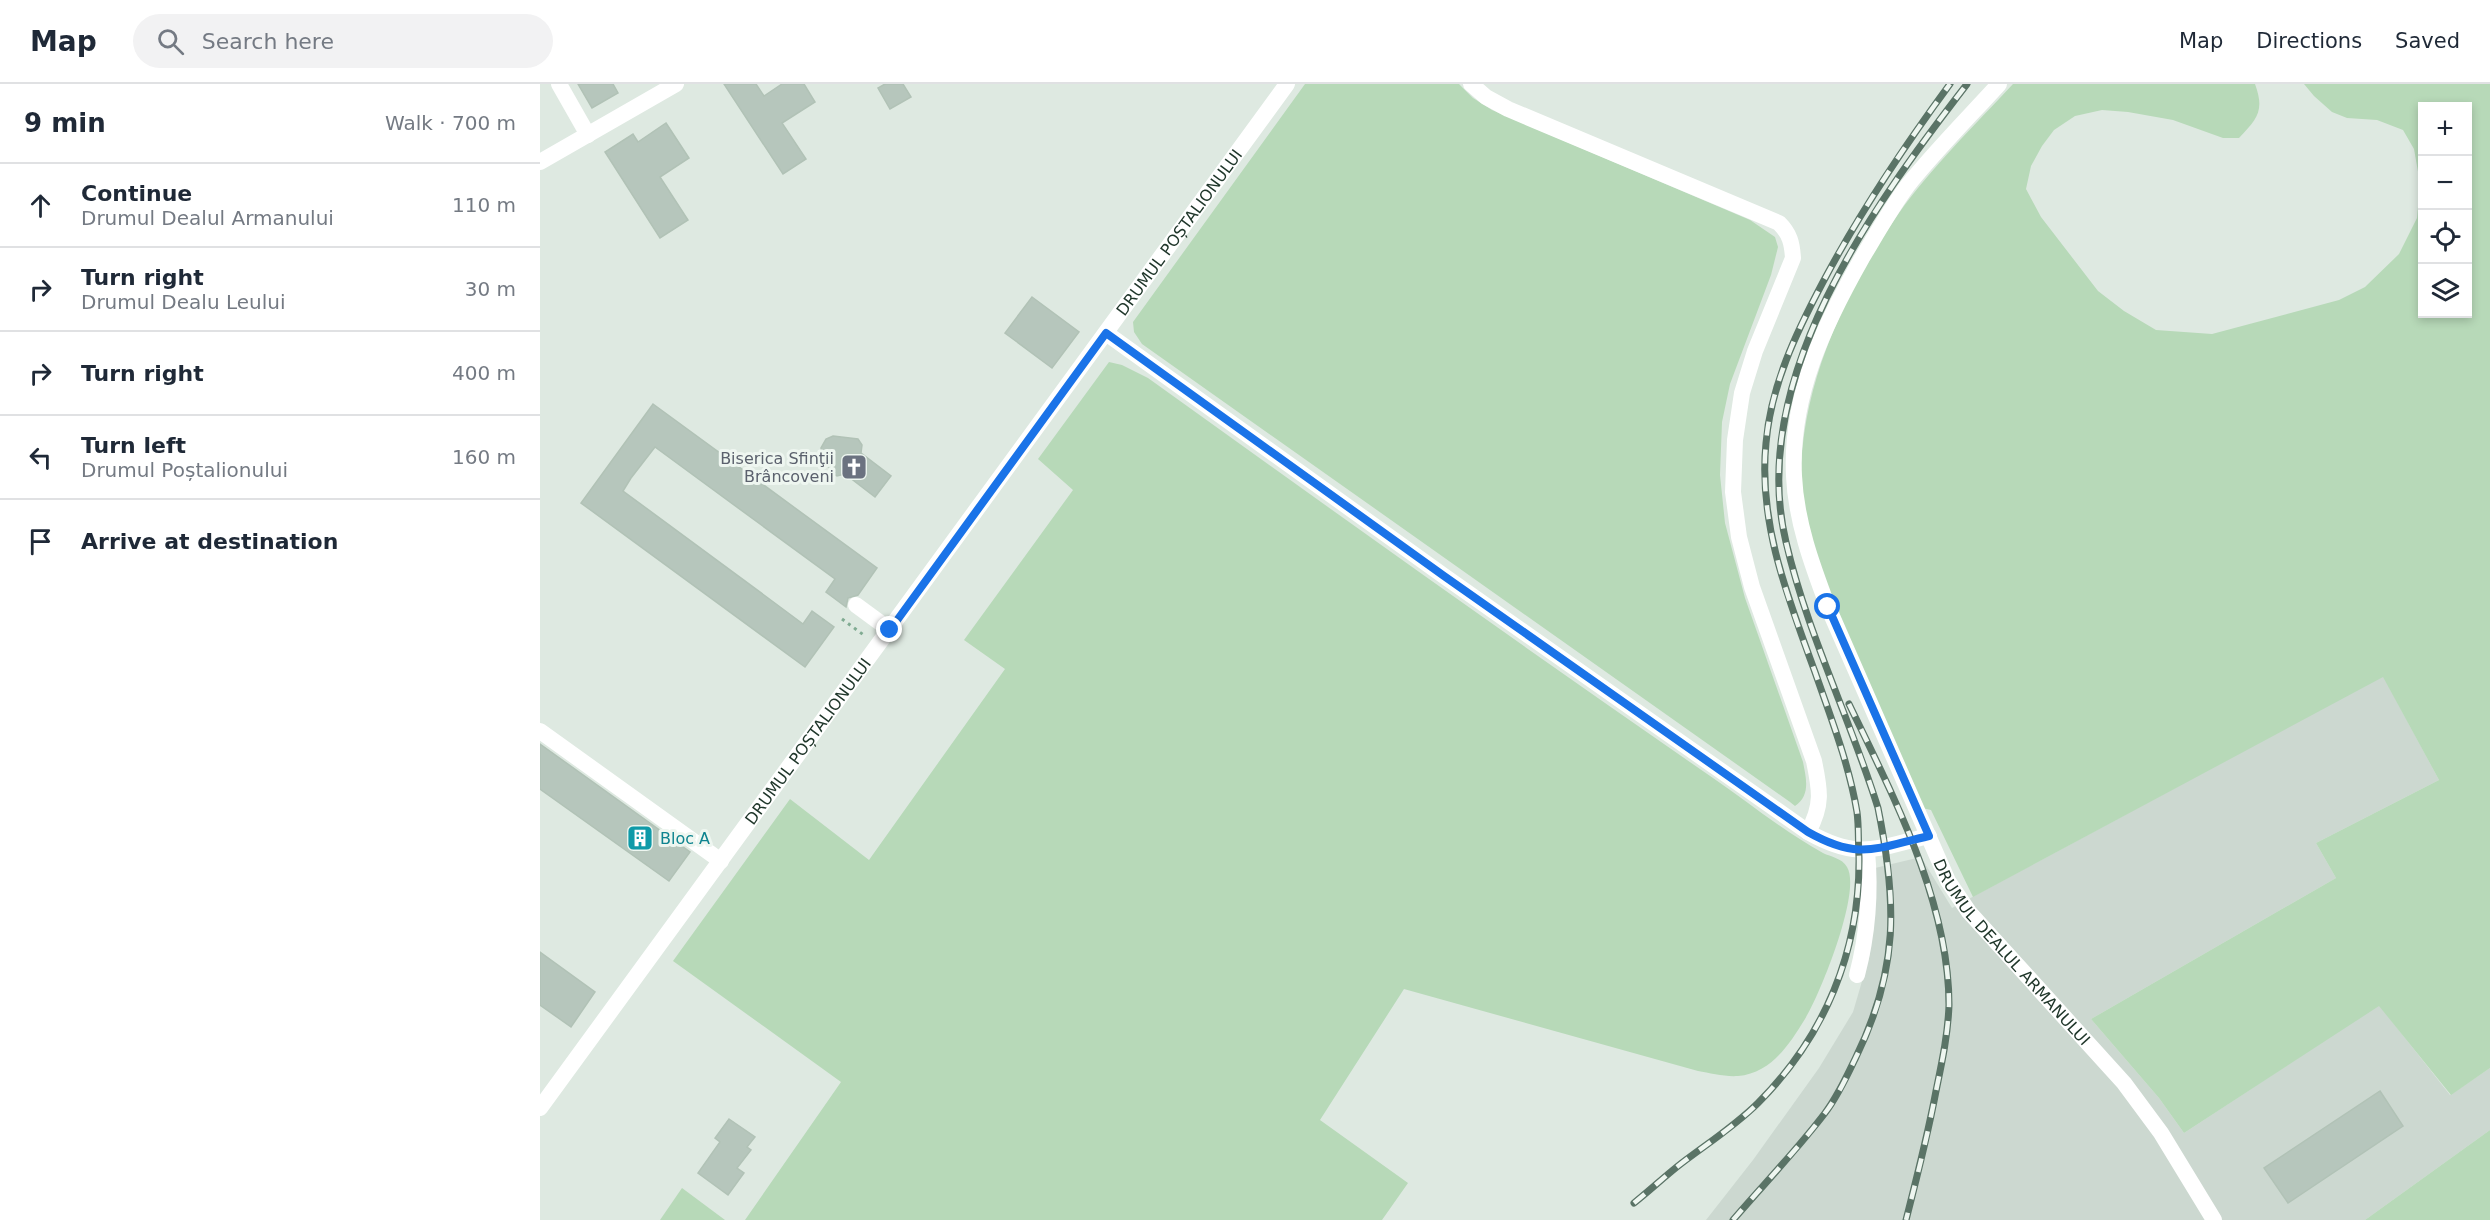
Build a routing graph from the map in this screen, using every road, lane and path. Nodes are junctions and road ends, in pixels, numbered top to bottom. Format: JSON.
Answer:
{"nodes":[{"id":1,"x":559,"y":84,"type":"edge"},
{"id":2,"x":1287,"y":84,"type":"edge"},
{"id":3,"x":1471,"y":84,"type":"edge"},
{"id":4,"x":1999,"y":84,"type":"edge"},
{"id":5,"x":669,"y":86,"type":"edge"},
{"id":6,"x":588,"y":135,"type":"junction"},
{"id":7,"x":540,"y":162,"type":"edge"},
{"id":8,"x":1106,"y":333,"type":"junction"},
{"id":9,"x":856,"y":605,"type":"dead end"},
{"id":10,"x":842,"y":619,"type":"dead end"},
{"id":11,"x":890,"y":630,"type":"junction"},
{"id":12,"x":878,"y":645,"type":"junction"},
{"id":13,"x":542,"y":737,"type":"edge"},
{"id":14,"x":1808,"y":832,"type":"junction"},
{"id":15,"x":1929,"y":836,"type":"junction"},
{"id":16,"x":1867,"y":851,"type":"junction"},
{"id":17,"x":721,"y":861,"type":"junction"},
{"id":18,"x":1857,"y":975,"type":"dead end"},
{"id":19,"x":540,"y":1108,"type":"edge"},
{"id":20,"x":2214,"y":1220,"type":"edge"}],
"edges":[{"from":1,"to":6,"type":"street"},
{"from":2,"to":8,"type":"street","name":"DRUMUL POȘTALIONULUI"},
{"from":3,"to":14,"type":"street"},
{"from":4,"to":15,"type":"street","name":"DRUMUL DEALUL ARMANULUI"},
{"from":5,"to":6,"type":"street"},
{"from":6,"to":7,"type":"street"},
{"from":8,"to":11,"type":"street","name":"DRUMUL POȘTALIONULUI"},
{"from":8,"to":14,"type":"street"},
{"from":9,"to":11,"type":"street"},
{"from":10,"to":12,"type":"path"},
{"from":11,"to":12,"type":"street","name":"DRUMUL POȘTALIONULUI"},
{"from":12,"to":17,"type":"street","name":"DRUMUL POȘTALIONULUI"},
{"from":13,"to":17,"type":"street"},
{"from":14,"to":16,"type":"street"},
{"from":15,"to":16,"type":"street"},
{"from":15,"to":20,"type":"street","name":"DRUMUL DEALUL ARMANULUI"},
{"from":16,"to":18,"type":"street"},
{"from":17,"to":19,"type":"street","name":"DRUMUL POȘTALIONULUI"}]}
